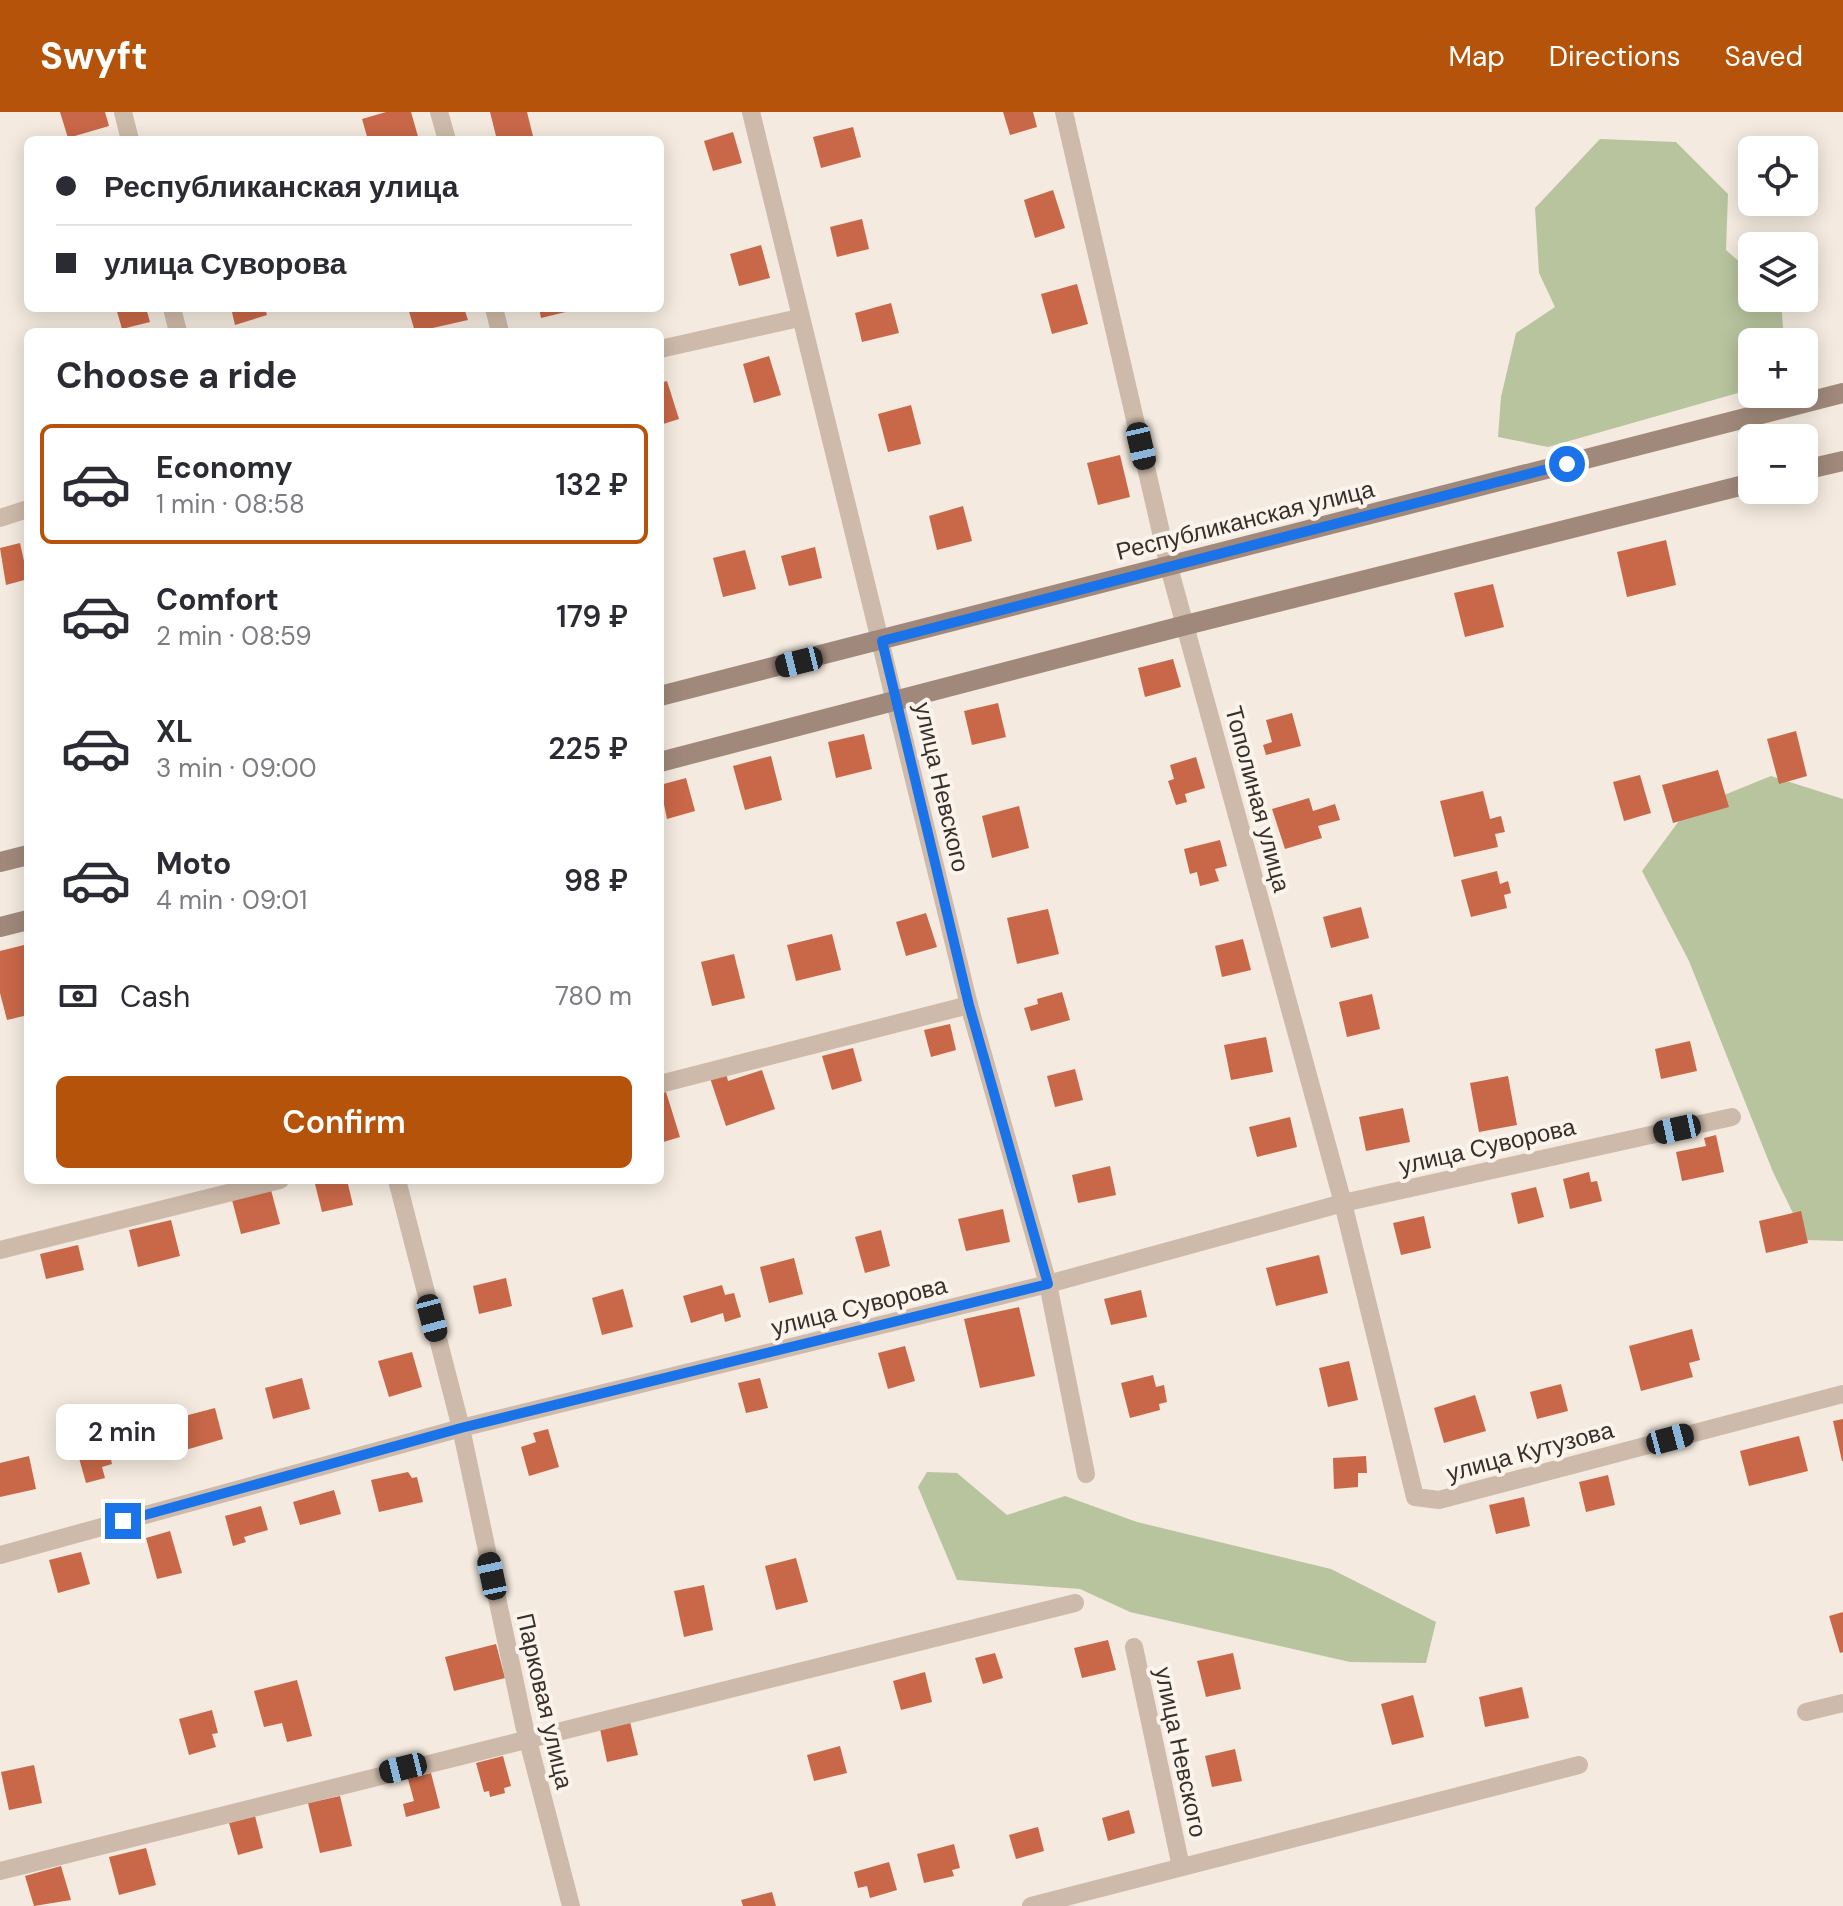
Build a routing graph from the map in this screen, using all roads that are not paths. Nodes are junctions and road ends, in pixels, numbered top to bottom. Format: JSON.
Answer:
{"nodes":[{"id":1,"x":123,"y":112,"type":"edge"},
{"id":2,"x":439,"y":112,"type":"edge"},
{"id":3,"x":751,"y":112,"type":"edge"},
{"id":4,"x":1064,"y":112,"type":"edge"},
{"id":5,"x":129,"y":136,"type":"edge"},
{"id":6,"x":446,"y":136,"type":"edge"},
{"id":7,"x":799,"y":318,"type":"junction"},
{"id":8,"x":664,"y":348,"type":"edge"},
{"id":9,"x":1843,"y":393,"type":"edge"},
{"id":10,"x":1843,"y":461,"type":"edge"},
{"id":11,"x":1818,"y":467,"type":"edge"},
{"id":12,"x":1738,"y":487,"type":"edge"},
{"id":13,"x":24,"y":510,"type":"edge"},
{"id":14,"x":0,"y":518,"type":"edge"},
{"id":15,"x":1169,"y":567,"type":"junction"},
{"id":16,"x":1186,"y":625,"type":"junction"},
{"id":17,"x":882,"y":641,"type":"junction"},
{"id":18,"x":664,"y":695,"type":"edge"},
{"id":19,"x":897,"y":701,"type":"junction"},
{"id":20,"x":664,"y":761,"type":"edge"},
{"id":21,"x":24,"y":856,"type":"edge"},
{"id":22,"x":0,"y":862,"type":"edge"},
{"id":23,"x":24,"y":921,"type":"edge"},
{"id":24,"x":0,"y":927,"type":"edge"},
{"id":25,"x":969,"y":1005,"type":"junction"},
{"id":26,"x":664,"y":1083,"type":"edge"},
{"id":27,"x":1732,"y":1117,"type":"dead end"},
{"id":28,"x":264,"y":1184,"type":"edge"},
{"id":29,"x":398,"y":1184,"type":"edge"},
{"id":30,"x":1343,"y":1203,"type":"junction"},
{"id":31,"x":0,"y":1250,"type":"edge"},
{"id":32,"x":1048,"y":1284,"type":"junction"},
{"id":33,"x":1843,"y":1394,"type":"edge"},
{"id":34,"x":461,"y":1428,"type":"junction"},
{"id":35,"x":1086,"y":1474,"type":"dead end"},
{"id":36,"x":1415,"y":1497,"type":"joint"},
{"id":37,"x":0,"y":1555,"type":"edge"},
{"id":38,"x":1075,"y":1603,"type":"dead end"},
{"id":39,"x":1134,"y":1647,"type":"dead end"},
{"id":40,"x":1843,"y":1703,"type":"edge"},
{"id":41,"x":1806,"y":1712,"type":"dead end"},
{"id":42,"x":527,"y":1737,"type":"junction"},
{"id":43,"x":1579,"y":1765,"type":"dead end"},
{"id":44,"x":1181,"y":1867,"type":"junction"},
{"id":45,"x":0,"y":1871,"type":"edge"},
{"id":46,"x":571,"y":1906,"type":"edge"},
{"id":47,"x":1031,"y":1906,"type":"edge"}],
"edges":[{"from":1,"to":5,"type":"street"},
{"from":2,"to":6,"type":"street"},
{"from":3,"to":7,"type":"street","name":"улица Невского"},
{"from":4,"to":15,"type":"street","name":"Тополиная улица"},
{"from":7,"to":8,"type":"street"},
{"from":7,"to":17,"type":"street","name":"улица Невского"},
{"from":9,"to":15,"type":"street","name":"Республиканская улица"},
{"from":10,"to":11,"type":"street"},
{"from":12,"to":16,"type":"street"},
{"from":13,"to":14,"type":"street"},
{"from":15,"to":16,"type":"street","name":"Тополиная улица"},
{"from":15,"to":17,"type":"street","name":"Республиканская улица"},
{"from":16,"to":19,"type":"street"},
{"from":16,"to":30,"type":"street","name":"Тополиная улица"},
{"from":17,"to":18,"type":"street","name":"Республиканская улица"},
{"from":17,"to":19,"type":"street","name":"улица Невского"},
{"from":19,"to":20,"type":"street"},
{"from":19,"to":25,"type":"street","name":"улица Невского"},
{"from":21,"to":22,"type":"street"},
{"from":23,"to":24,"type":"street"},
{"from":25,"to":26,"type":"street"},
{"from":25,"to":32,"type":"street","name":"улица Невского"},
{"from":27,"to":30,"type":"street","name":"улица Суворова"},
{"from":28,"to":31,"type":"street"},
{"from":29,"to":34,"type":"street","name":"Парковая улица"},
{"from":30,"to":32,"type":"street","name":"улица Суворова"},
{"from":30,"to":36,"type":"street","name":"Тополиная улица"},
{"from":32,"to":34,"type":"street","name":"улица Суворова"},
{"from":32,"to":35,"type":"street","name":"улица Невского"},
{"from":33,"to":36,"type":"street","name":"улица Кутузова"},
{"from":34,"to":37,"type":"street","name":"улица Суворова"},
{"from":34,"to":42,"type":"street","name":"Парковая улица"},
{"from":38,"to":42,"type":"street"},
{"from":39,"to":44,"type":"street","name":"улица Невского"},
{"from":40,"to":41,"type":"street"},
{"from":42,"to":45,"type":"street"},
{"from":42,"to":46,"type":"street","name":"Парковая улица"},
{"from":43,"to":44,"type":"street"},
{"from":44,"to":47,"type":"street"}]}
